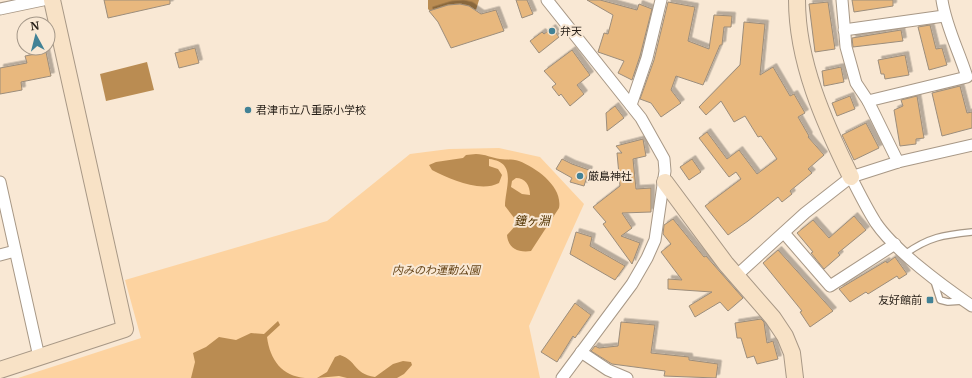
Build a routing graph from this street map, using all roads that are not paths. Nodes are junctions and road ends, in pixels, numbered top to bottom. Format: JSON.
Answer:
{"nodes":[{"id":1,"x":42,"y":0,"type":"edge"},
{"id":2,"x":52,"y":0,"type":"edge"},
{"id":3,"x":546,"y":0,"type":"edge"},
{"id":4,"x":661,"y":0,"type":"edge"},
{"id":5,"x":797,"y":0,"type":"edge"},
{"id":6,"x":842,"y":0,"type":"edge"},
{"id":7,"x":942,"y":0,"type":"edge"},
{"id":8,"x":0,"y":9,"type":"edge"},
{"id":9,"x":944,"y":16,"type":"junction"},
{"id":10,"x":844,"y":30,"type":"junction"},
{"id":11,"x":868,"y":101,"type":"junction"},
{"id":12,"x":631,"y":105,"type":"junction"},
{"id":13,"x":972,"y":145,"type":"edge"},
{"id":14,"x":898,"y":162,"type":"junction"},
{"id":15,"x":851,"y":177,"type":"junction"},
{"id":16,"x":0,"y":182,"type":"edge"},
{"id":17,"x":665,"y":182,"type":"junction"},
{"id":18,"x":972,"y":232,"type":"edge"},
{"id":19,"x":784,"y":233,"type":"junction"},
{"id":20,"x":895,"y":244,"type":"junction"},
{"id":21,"x":15,"y":251,"type":"junction"},
{"id":22,"x":905,"y":254,"type":"junction"},
{"id":23,"x":0,"y":255,"type":"edge"},
{"id":24,"x":736,"y":276,"type":"junction"},
{"id":25,"x":968,"y":304,"type":"edge"},
{"id":26,"x":581,"y":352,"type":"junction"},
{"id":27,"x":39,"y":357,"type":"junction"},
{"id":28,"x":0,"y":370,"type":"edge"},
{"id":29,"x":562,"y":378,"type":"edge"},
{"id":30,"x":627,"y":378,"type":"edge"},
{"id":31,"x":795,"y":378,"type":"edge"}],
"edges":[{"from":1,"to":8,"type":"street"},
{"from":2,"to":27,"type":"street"},
{"from":3,"to":12,"type":"street"},
{"from":4,"to":12,"type":"street"},
{"from":5,"to":15,"type":"street"},
{"from":6,"to":10,"type":"street"},
{"from":7,"to":9,"type":"street"},
{"from":9,"to":10,"type":"street"},
{"from":9,"to":11,"type":"street"},
{"from":10,"to":11,"type":"street"},
{"from":11,"to":14,"type":"street"},
{"from":12,"to":17,"type":"street"},
{"from":13,"to":14,"type":"street"},
{"from":14,"to":15,"type":"street"},
{"from":15,"to":19,"type":"street"},
{"from":15,"to":20,"type":"street"},
{"from":16,"to":21,"type":"street"},
{"from":17,"to":24,"type":"street"},
{"from":17,"to":26,"type":"street"},
{"from":18,"to":22,"type":"lane"},
{"from":19,"to":20,"type":"street"},
{"from":19,"to":24,"type":"street"},
{"from":20,"to":22,"type":"street"},
{"from":21,"to":23,"type":"street"},
{"from":21,"to":27,"type":"street"},
{"from":22,"to":25,"type":"street"},
{"from":24,"to":31,"type":"street"},
{"from":26,"to":29,"type":"street"},
{"from":26,"to":30,"type":"street"},
{"from":27,"to":28,"type":"street"}]}
